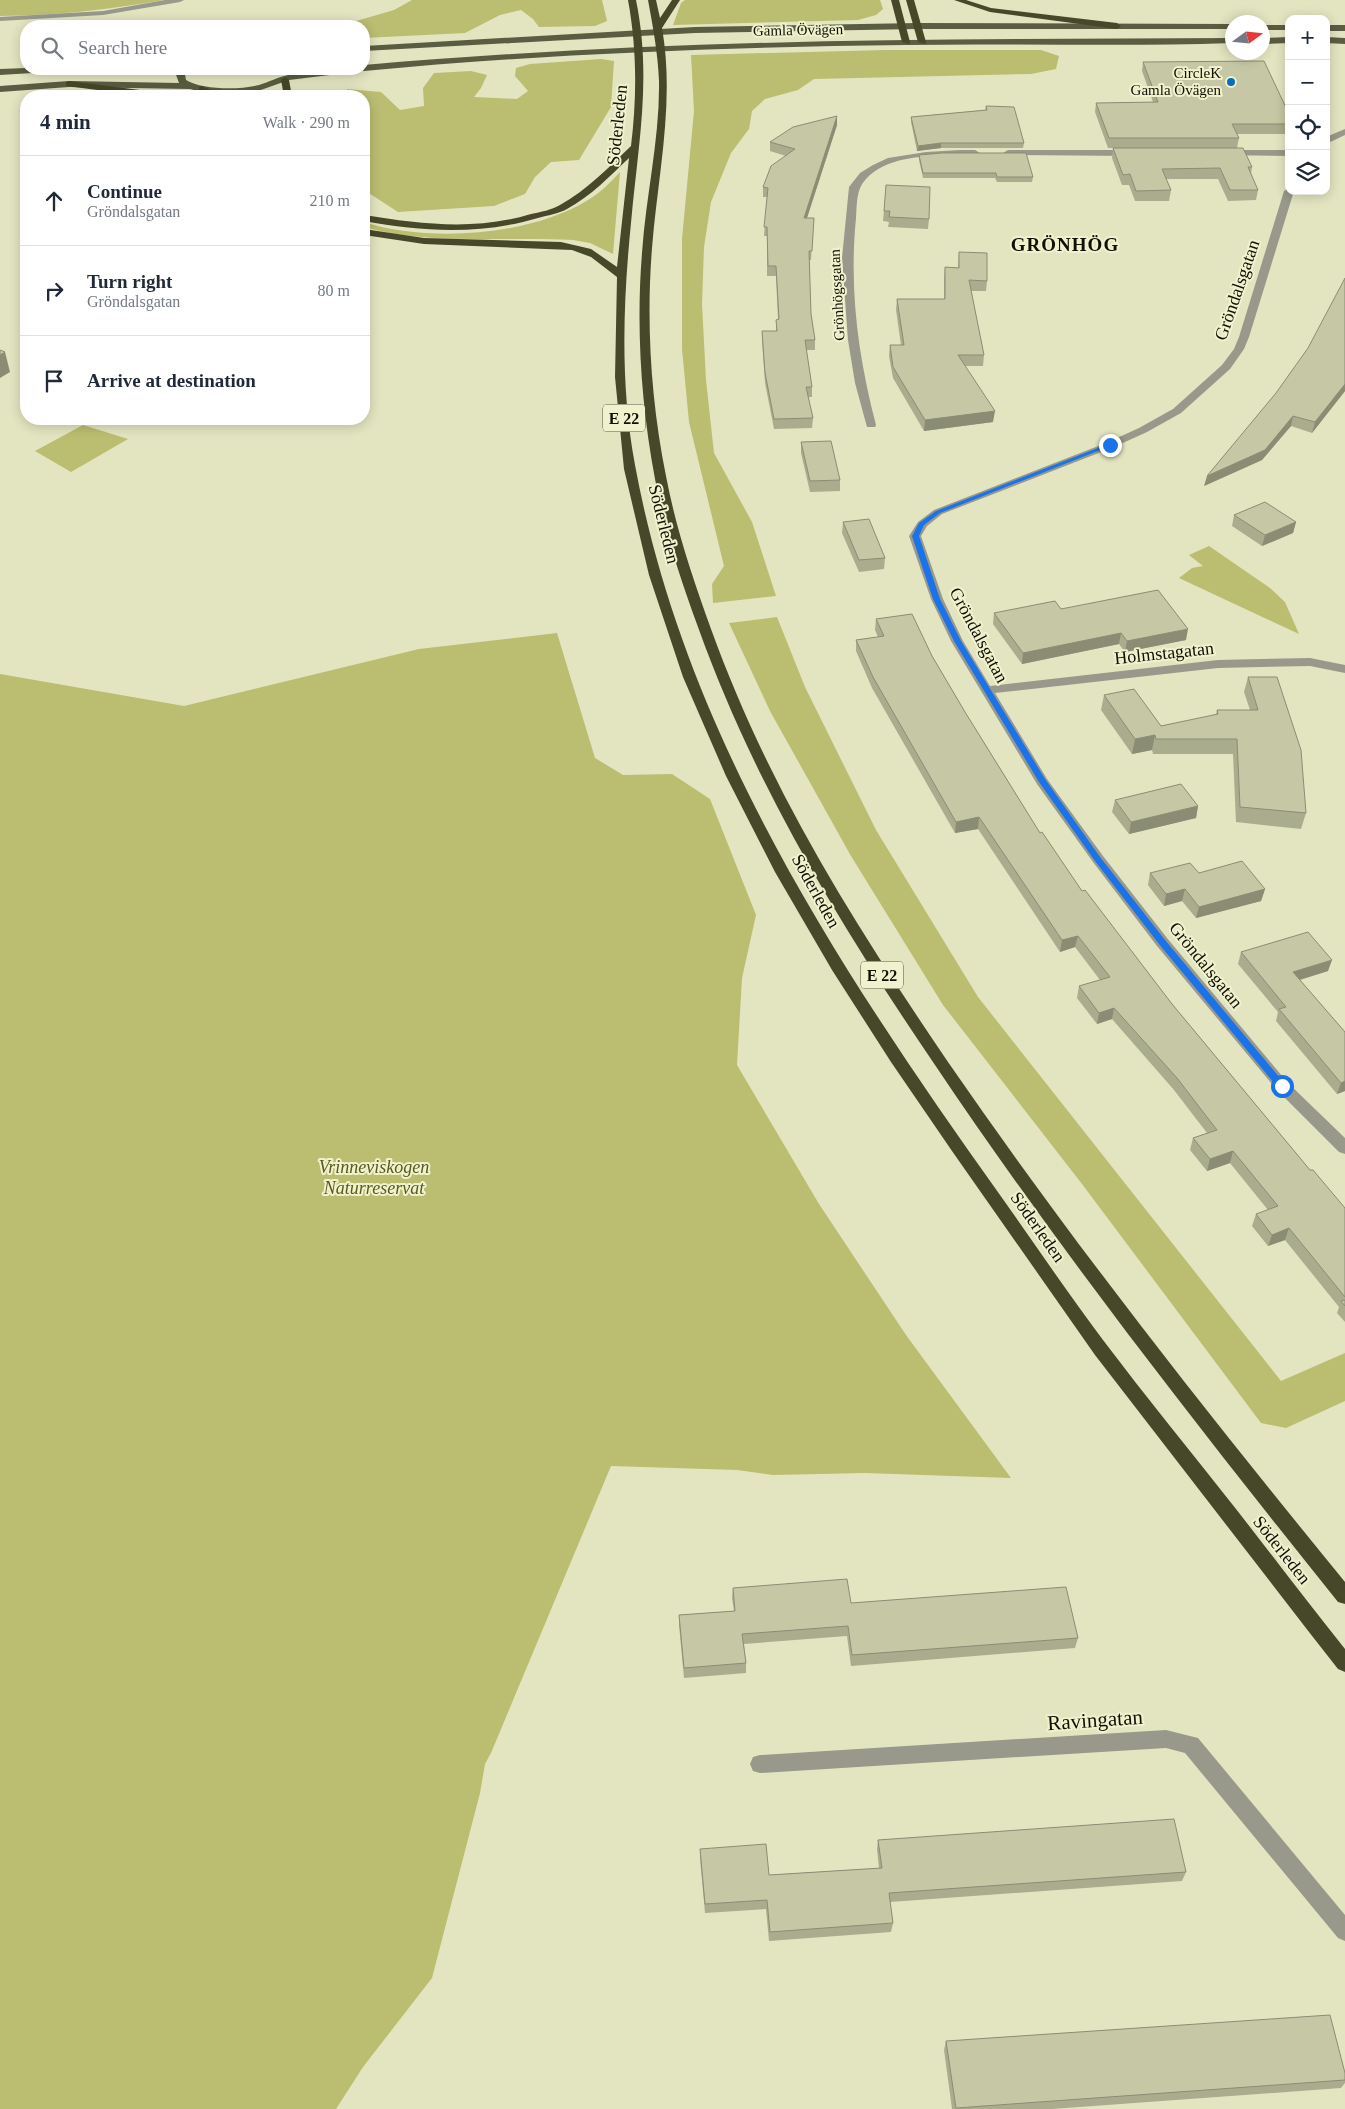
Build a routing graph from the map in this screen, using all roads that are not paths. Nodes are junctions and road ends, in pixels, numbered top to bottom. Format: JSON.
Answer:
{"nodes":[{"id":1,"x":180,"y":0,"type":"edge"},
{"id":2,"x":632,"y":0,"type":"edge"},
{"id":3,"x":652,"y":0,"type":"edge"},
{"id":4,"x":676,"y":0,"type":"edge"},
{"id":5,"x":895,"y":0,"type":"edge"},
{"id":6,"x":910,"y":0,"type":"edge"},
{"id":7,"x":958,"y":0,"type":"edge"},
{"id":8,"x":0,"y":19,"type":"edge"},
{"id":9,"x":903,"y":26,"type":"junction"},
{"id":10,"x":918,"y":26,"type":"junction"},
{"id":11,"x":1117,"y":26,"type":"junction"},
{"id":12,"x":658,"y":27,"type":"junction"},
{"id":13,"x":1225,"y":27,"type":"edge"},
{"id":14,"x":1270,"y":27,"type":"edge"},
{"id":15,"x":1285,"y":28,"type":"edge"},
{"id":16,"x":1330,"y":28,"type":"edge"},
{"id":17,"x":1345,"y":28,"type":"edge"},
{"id":18,"x":1285,"y":40,"type":"edge"},
{"id":19,"x":1330,"y":40,"type":"edge"},
{"id":20,"x":1345,"y":40,"type":"edge"},
{"id":21,"x":1225,"y":41,"type":"edge"},
{"id":22,"x":1270,"y":41,"type":"edge"},
{"id":23,"x":906,"y":42,"type":"junction"},
{"id":24,"x":922,"y":42,"type":"junction"},
{"id":25,"x":370,"y":49,"type":"edge"},
{"id":26,"x":370,"y":68,"type":"edge"},
{"id":27,"x":20,"y":71,"type":"edge"},
{"id":28,"x":0,"y":72,"type":"edge"},
{"id":29,"x":180,"y":75,"type":"edge"},
{"id":30,"x":288,"y":75,"type":"edge"},
{"id":31,"x":70,"y":84,"type":"junction"},
{"id":32,"x":190,"y":86,"type":"junction"},
{"id":33,"x":0,"y":89,"type":"edge"},
{"id":34,"x":202,"y":89,"type":"joint"},
{"id":35,"x":117,"y":90,"type":"edge"},
{"id":36,"x":288,"y":90,"type":"edge"},
{"id":37,"x":1345,"y":132,"type":"edge"},
{"id":38,"x":1330,"y":139,"type":"edge"},
{"id":39,"x":635,"y":147,"type":"junction"},
{"id":40,"x":1146,"y":153,"type":"edge"},
{"id":41,"x":1285,"y":153,"type":"edge"},
{"id":42,"x":1214,"y":154,"type":"edge"},
{"id":43,"x":1288,"y":195,"type":"edge"},
{"id":44,"x":370,"y":219,"type":"edge"},
{"id":45,"x":370,"y":233,"type":"edge"},
{"id":46,"x":622,"y":276,"type":"junction"},
{"id":47,"x":871,"y":425,"type":"dead end"},
{"id":48,"x":1345,"y":669,"type":"edge"},
{"id":49,"x":987,"y":690,"type":"junction"},
{"id":50,"x":1345,"y":1148,"type":"edge"},
{"id":51,"x":1345,"y":1596,"type":"edge"},
{"id":52,"x":1345,"y":1662,"type":"edge"},
{"id":53,"x":760,"y":1764,"type":"dead end"},
{"id":54,"x":1345,"y":1931,"type":"edge"}],
"edges":[{"from":1,"to":8,"type":"street"},
{"from":2,"to":39,"type":"highway","name":"Söderleden","number":"E 22"},
{"from":3,"to":12,"type":"highway","name":"Söderleden","number":"E 22"},
{"from":4,"to":12,"type":"highway"},
{"from":5,"to":9,"type":"highway"},
{"from":6,"to":10,"type":"highway"},
{"from":7,"to":11,"type":"highway"},
{"from":9,"to":10,"type":"main road","name":"Gamla Övägen"},
{"from":9,"to":23,"type":"highway"},
{"from":9,"to":25,"type":"main road","name":"Gamla Övägen"},
{"from":10,"to":11,"type":"main road","name":"Gamla Övägen"},
{"from":10,"to":24,"type":"highway"},
{"from":11,"to":13,"type":"main road","name":"Gamla Övägen"},
{"from":12,"to":51,"type":"highway","name":"Söderleden","number":"E 22"},
{"from":14,"to":15,"type":"main road"},
{"from":16,"to":17,"type":"main road"},
{"from":18,"to":22,"type":"main road"},
{"from":19,"to":20,"type":"main road"},
{"from":21,"to":24,"type":"main road","name":"Gamla Övägen"},
{"from":23,"to":24,"type":"main road","name":"Gamla Övägen"},
{"from":23,"to":26,"type":"main road","name":"Gamla Övägen"},
{"from":27,"to":28,"type":"main road"},
{"from":29,"to":32,"type":"main road"},
{"from":30,"to":34,"type":"main road"},
{"from":30,"to":36,"type":"highway"},
{"from":31,"to":32,"type":"main road"},
{"from":31,"to":33,"type":"main road"},
{"from":31,"to":35,"type":"highway"},
{"from":32,"to":34,"type":"main road"},
{"from":37,"to":38,"type":"street"},
{"from":39,"to":44,"type":"highway"},
{"from":39,"to":46,"type":"highway","name":"Söderleden","number":"E 22"},
{"from":40,"to":47,"type":"street","name":"Grönhögsgatan"},
{"from":41,"to":42,"type":"street"},
{"from":43,"to":49,"type":"street","name":"Gröndalsgatan"},
{"from":45,"to":46,"type":"highway"},
{"from":46,"to":52,"type":"highway","name":"Söderleden","number":"E 22"},
{"from":48,"to":49,"type":"street","name":"Holmstagatan"},
{"from":49,"to":50,"type":"street","name":"Gröndalsgatan"},
{"from":53,"to":54,"type":"street","name":"Ravingatan"}]}
